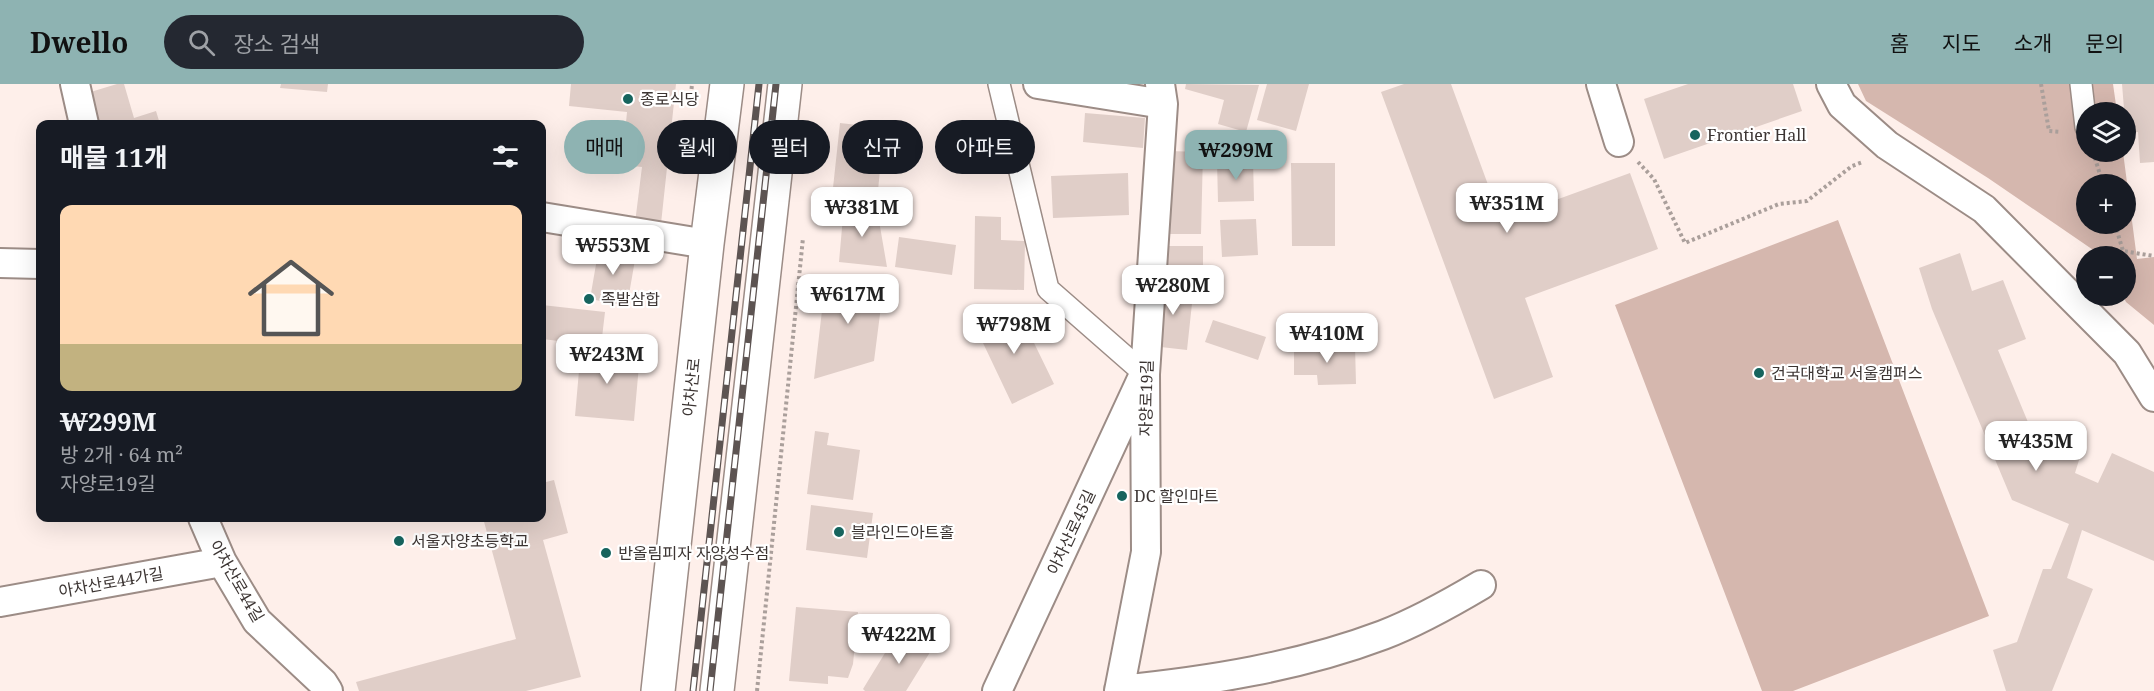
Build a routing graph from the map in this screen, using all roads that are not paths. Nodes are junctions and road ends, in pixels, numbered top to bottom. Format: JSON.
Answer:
{"nodes":[{"id":1,"x":75,"y":84,"type":"edge"},
{"id":2,"x":727,"y":84,"type":"edge"},
{"id":3,"x":785,"y":84,"type":"edge"},
{"id":4,"x":999,"y":84,"type":"edge"},
{"id":5,"x":1038,"y":84,"type":"edge"},
{"id":6,"x":1601,"y":84,"type":"edge"},
{"id":7,"x":1831,"y":84,"type":"edge"},
{"id":8,"x":2081,"y":84,"type":"edge"},
{"id":9,"x":1162,"y":94,"type":"edge"},
{"id":10,"x":2079,"y":102,"type":"edge"},
{"id":11,"x":83,"y":120,"type":"edge"},
{"id":12,"x":1619,"y":142,"type":"dead end"},
{"id":13,"x":546,"y":218,"type":"edge"},
{"id":14,"x":707,"y":244,"type":"junction"},
{"id":15,"x":0,"y":263,"type":"edge"},
{"id":16,"x":36,"y":264,"type":"edge"},
{"id":17,"x":1145,"y":374,"type":"junction"},
{"id":18,"x":2154,"y":397,"type":"edge"},
{"id":19,"x":204,"y":522,"type":"edge"},
{"id":20,"x":222,"y":562,"type":"junction"},
{"id":21,"x":1481,"y":585,"type":"dead end"},
{"id":22,"x":0,"y":602,"type":"edge"},
{"id":23,"x":1119,"y":690,"type":"edge"},
{"id":24,"x":328,"y":691,"type":"edge"},
{"id":25,"x":658,"y":691,"type":"edge"},
{"id":26,"x":717,"y":691,"type":"edge"},
{"id":27,"x":997,"y":691,"type":"edge"}],
"edges":[{"from":1,"to":11,"type":"street"},
{"from":2,"to":14,"type":"main road","name":"아차산로"},
{"from":3,"to":26,"type":"main road"},
{"from":4,"to":17,"type":"street"},
{"from":5,"to":9,"type":"street"},
{"from":6,"to":12,"type":"street"},
{"from":7,"to":18,"type":"street"},
{"from":8,"to":10,"type":"street"},
{"from":9,"to":17,"type":"street","name":"자양로19길"},
{"from":13,"to":14,"type":"street"},
{"from":14,"to":25,"type":"main road","name":"아차산로"},
{"from":15,"to":16,"type":"street"},
{"from":17,"to":23,"type":"street","name":"자양로19길"},
{"from":17,"to":27,"type":"street","name":"아차산로45길"},
{"from":19,"to":20,"type":"street","name":"아차산로44길"},
{"from":20,"to":22,"type":"street","name":"아차산로44가길"},
{"from":20,"to":24,"type":"street","name":"아차산로44길"},
{"from":21,"to":23,"type":"street"}]}
